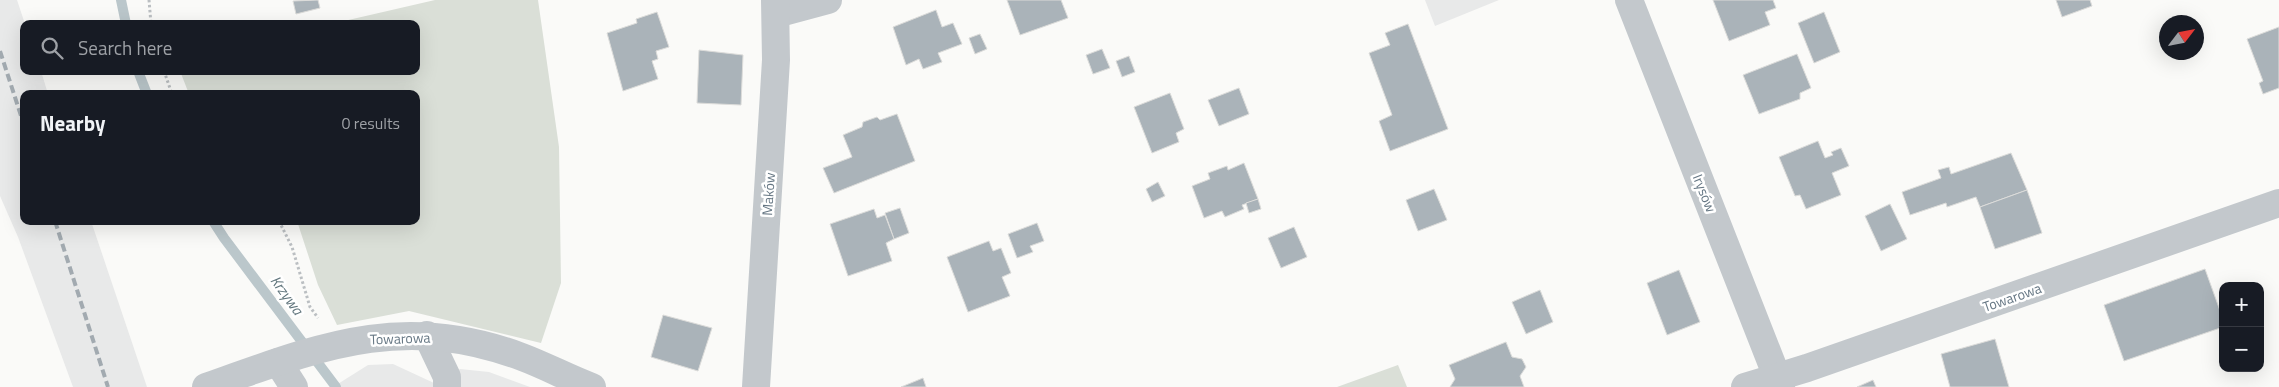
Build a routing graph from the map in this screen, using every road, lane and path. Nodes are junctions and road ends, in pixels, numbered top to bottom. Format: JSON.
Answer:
{"nodes":[{"id":1,"x":149,"y":0,"type":"edge"},
{"id":2,"x":828,"y":0,"type":"edge"},
{"id":3,"x":1628,"y":0,"type":"edge"},
{"id":4,"x":776,"y":7,"type":"edge"},
{"id":5,"x":152,"y":20,"type":"edge"},
{"id":6,"x":165,"y":75,"type":"edge"},
{"id":7,"x":171,"y":90,"type":"edge"},
{"id":8,"x":2279,"y":203,"type":"edge"},
{"id":9,"x":281,"y":225,"type":"edge"},
{"id":10,"x":426,"y":335,"type":"junction"},
{"id":11,"x":330,"y":345,"type":"junction"},
{"id":12,"x":286,"y":360,"type":"junction"},
{"id":13,"x":1779,"y":381,"type":"edge"},
{"id":14,"x":206,"y":387,"type":"edge"},
{"id":15,"x":294,"y":387,"type":"edge"},
{"id":16,"x":447,"y":387,"type":"edge"},
{"id":17,"x":592,"y":387,"type":"edge"},
{"id":18,"x":756,"y":387,"type":"edge"},
{"id":19,"x":1745,"y":387,"type":"edge"}],
"edges":[{"from":1,"to":5,"type":"path"},
{"from":2,"to":4,"type":"street"},
{"from":3,"to":13,"type":"street","name":"Irysów"},
{"from":4,"to":18,"type":"street","name":"Maków"},
{"from":6,"to":7,"type":"path"},
{"from":8,"to":13,"type":"street","name":"Towarowa"},
{"from":9,"to":11,"type":"path"},
{"from":10,"to":11,"type":"street","name":"Towarowa"},
{"from":10,"to":16,"type":"street"},
{"from":10,"to":17,"type":"street","name":"Towarowa"},
{"from":11,"to":12,"type":"street","name":"Towarowa"},
{"from":12,"to":14,"type":"street","name":"Towarowa"},
{"from":12,"to":15,"type":"street"},
{"from":13,"to":19,"type":"street","name":"Towarowa"}]}
